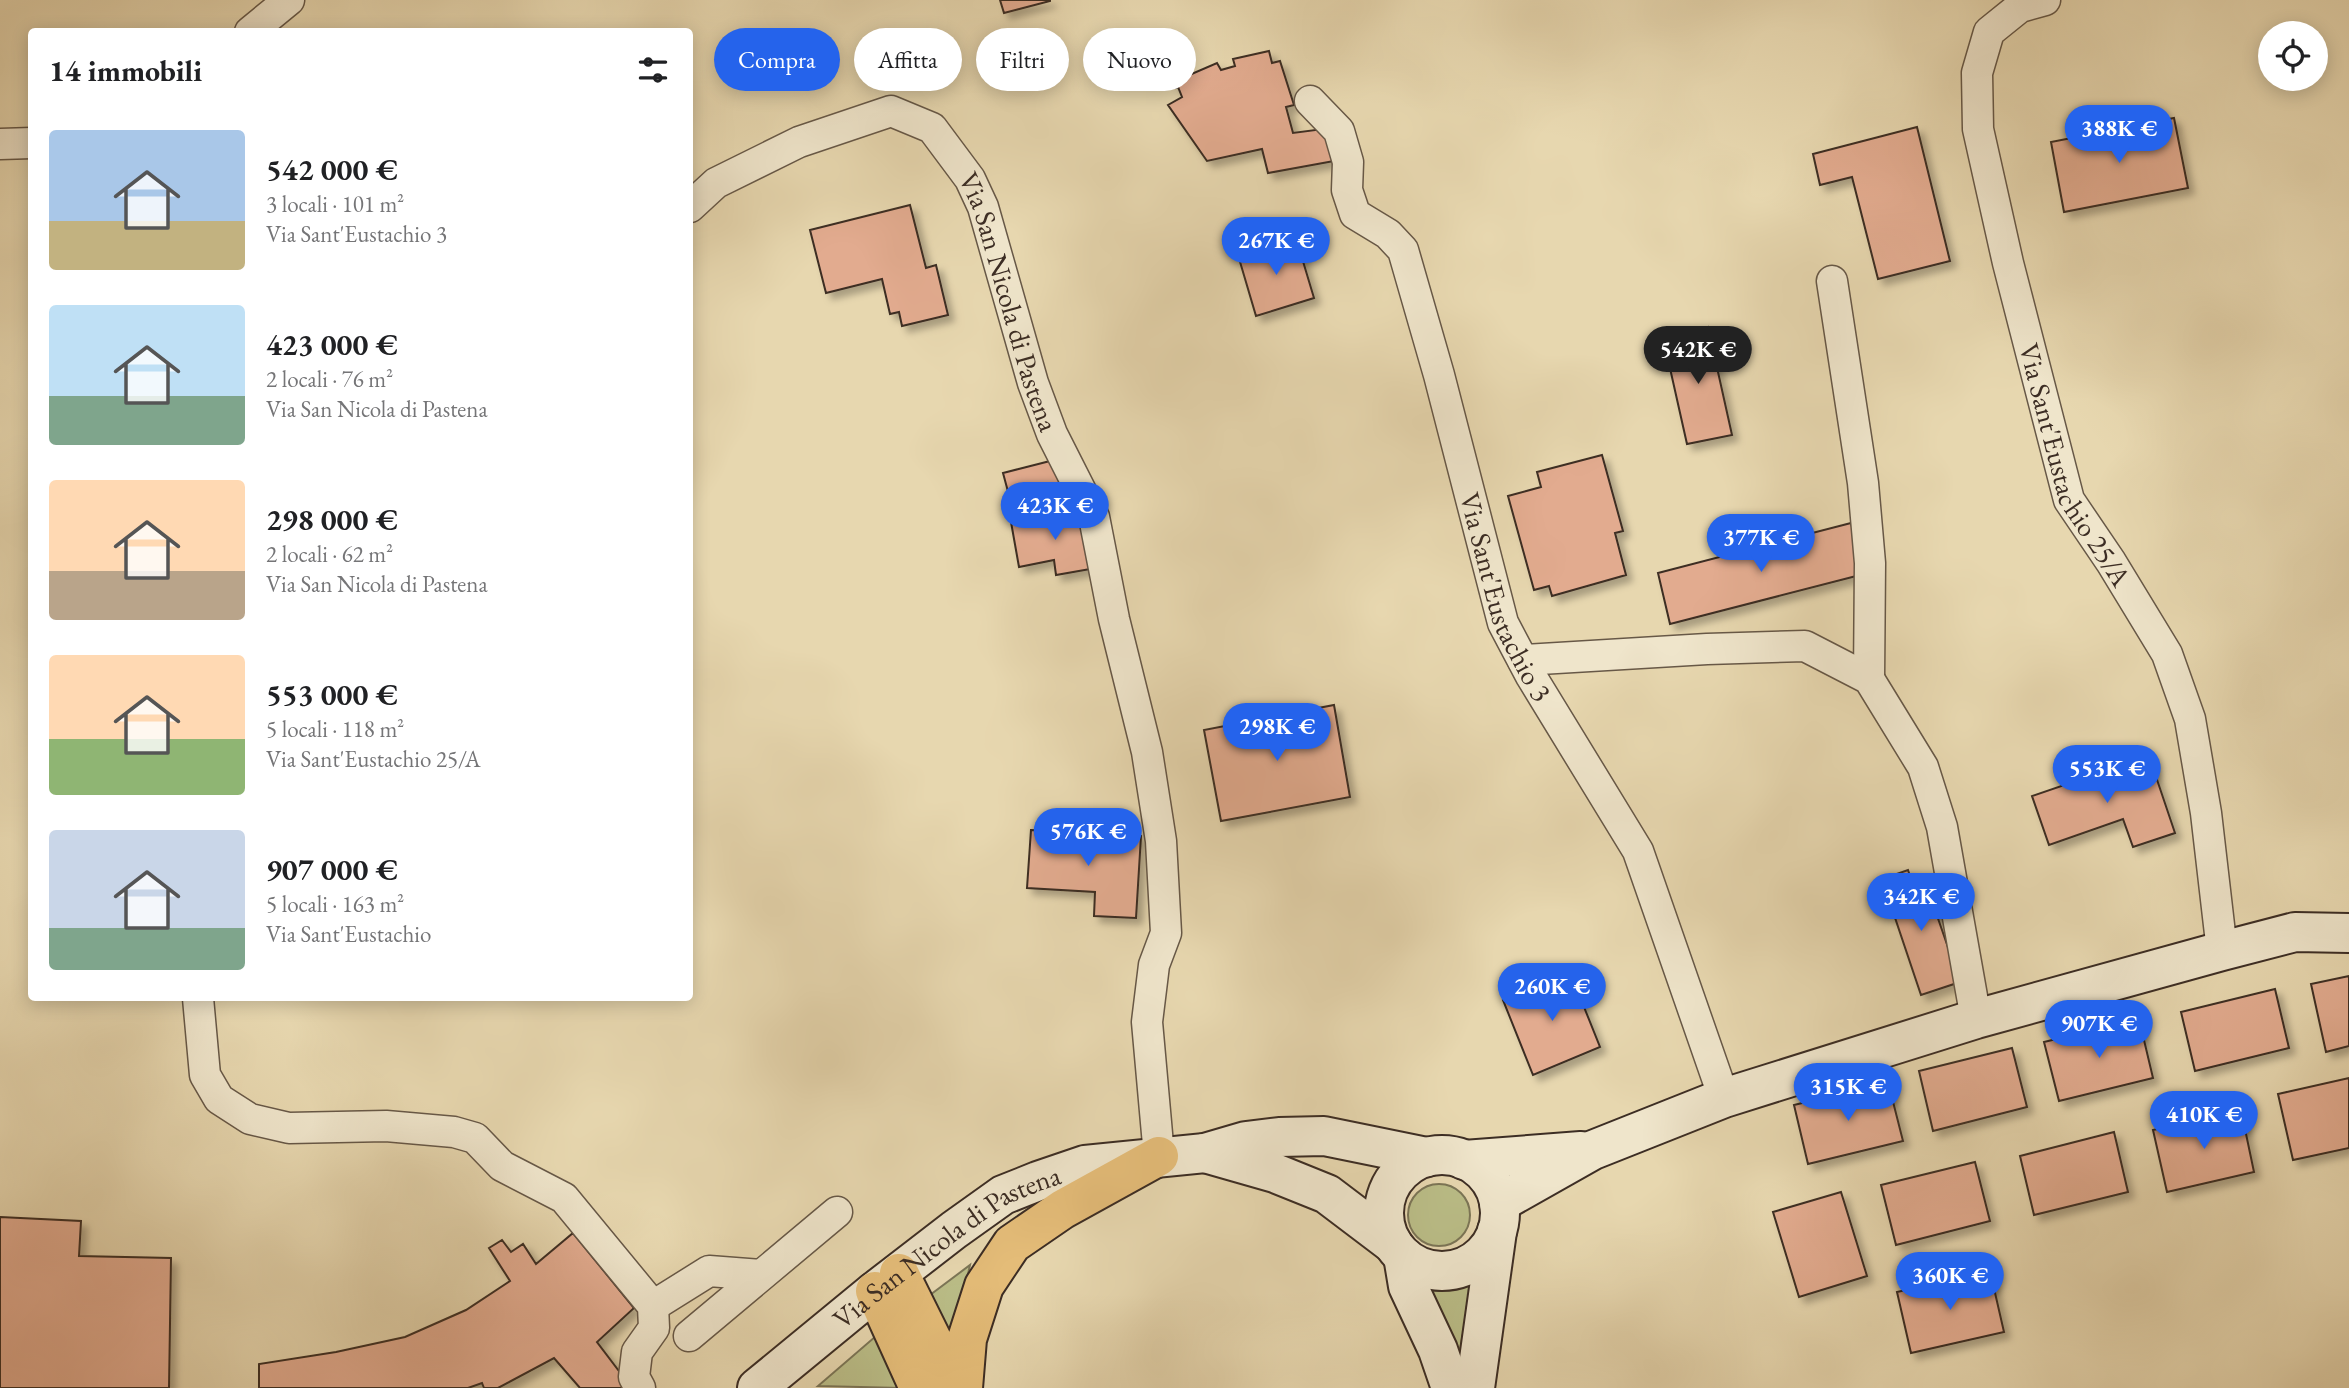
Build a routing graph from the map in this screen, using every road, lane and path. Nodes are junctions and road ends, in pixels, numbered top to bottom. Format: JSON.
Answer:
{"nodes":[{"id":1,"x":289,"y":0,"type":"edge"},
{"id":2,"x":2045,"y":0,"type":"edge"},
{"id":3,"x":255,"y":28,"type":"edge"},
{"id":4,"x":1310,"y":101,"type":"dead end"},
{"id":5,"x":0,"y":144,"type":"edge"},
{"id":6,"x":28,"y":144,"type":"edge"},
{"id":7,"x":693,"y":204,"type":"edge"},
{"id":8,"x":1832,"y":281,"type":"dead end"},
{"id":9,"x":1523,"y":660,"type":"junction"},
{"id":10,"x":1869,"y":679,"type":"junction"},
{"id":11,"x":2349,"y":933,"type":"edge"},
{"id":12,"x":2222,"y":951,"type":"junction"},
{"id":13,"x":198,"y":1001,"type":"edge"},
{"id":14,"x":1976,"y":1019,"type":"junction"},
{"id":15,"x":1724,"y":1098,"type":"junction"},
{"id":16,"x":1593,"y":1150,"type":"junction"},
{"id":17,"x":1205,"y":1153,"type":"junction"},
{"id":18,"x":1159,"y":1156,"type":"junction"},
{"id":19,"x":1446,"y":1158,"type":"junction"},
{"id":20,"x":1499,"y":1210,"type":"junction"},
{"id":21,"x":837,"y":1212,"type":"dead end"},
{"id":22,"x":1398,"y":1250,"type":"junction"},
{"id":23,"x":761,"y":1275,"type":"junction"},
{"id":24,"x":887,"y":1282,"type":"junction"},
{"id":25,"x":653,"y":1306,"type":"junction"},
{"id":26,"x":689,"y":1336,"type":"dead end"},
{"id":27,"x":640,"y":1388,"type":"edge"},
{"id":28,"x":757,"y":1388,"type":"edge"},
{"id":29,"x":919,"y":1388,"type":"edge"},
{"id":30,"x":956,"y":1388,"type":"edge"},
{"id":31,"x":963,"y":1388,"type":"edge"},
{"id":32,"x":1451,"y":1388,"type":"edge"},
{"id":33,"x":1475,"y":1388,"type":"edge"}],
"edges":[{"from":1,"to":3,"type":"street"},
{"from":2,"to":12,"type":"street","name":"Via Sant'Eustachio 25/A"},
{"from":4,"to":9,"type":"street","name":"Via Sant'Eustachio 3"},
{"from":5,"to":6,"type":"street"},
{"from":7,"to":18,"type":"street","name":"Via San Nicola di Pastena"},
{"from":8,"to":10,"type":"street"},
{"from":9,"to":10,"type":"street"},
{"from":9,"to":15,"type":"street","name":"Via Sant'Eustachio 3"},
{"from":10,"to":14,"type":"street"},
{"from":11,"to":12,"type":"street"},
{"from":12,"to":14,"type":"street"},
{"from":13,"to":25,"type":"street"},
{"from":14,"to":15,"type":"street"},
{"from":15,"to":16,"type":"street"},
{"from":16,"to":19,"type":"street"},
{"from":16,"to":20,"type":"street"},
{"from":17,"to":18,"type":"street","name":"Via San Nicola di Pastena"},
{"from":17,"to":19,"type":"street","name":"Via San Nicola di Pastena"},
{"from":17,"to":22,"type":"street","name":"Via San Nicola di Pastena"},
{"from":18,"to":24,"type":"street","name":"Via San Nicola di Pastena"},
{"from":18,"to":31,"type":"highway"},
{"from":19,"to":20,"type":"street"},
{"from":19,"to":22,"type":"street"},
{"from":20,"to":22,"type":"street"},
{"from":20,"to":33,"type":"street"},
{"from":21,"to":23,"type":"street"},
{"from":22,"to":32,"type":"street"},
{"from":23,"to":25,"type":"street"},
{"from":23,"to":26,"type":"street"},
{"from":24,"to":28,"type":"street","name":"Via San Nicola di Pastena"},
{"from":24,"to":29,"type":"highway"},
{"from":24,"to":30,"type":"highway"},
{"from":25,"to":27,"type":"street"}]}
